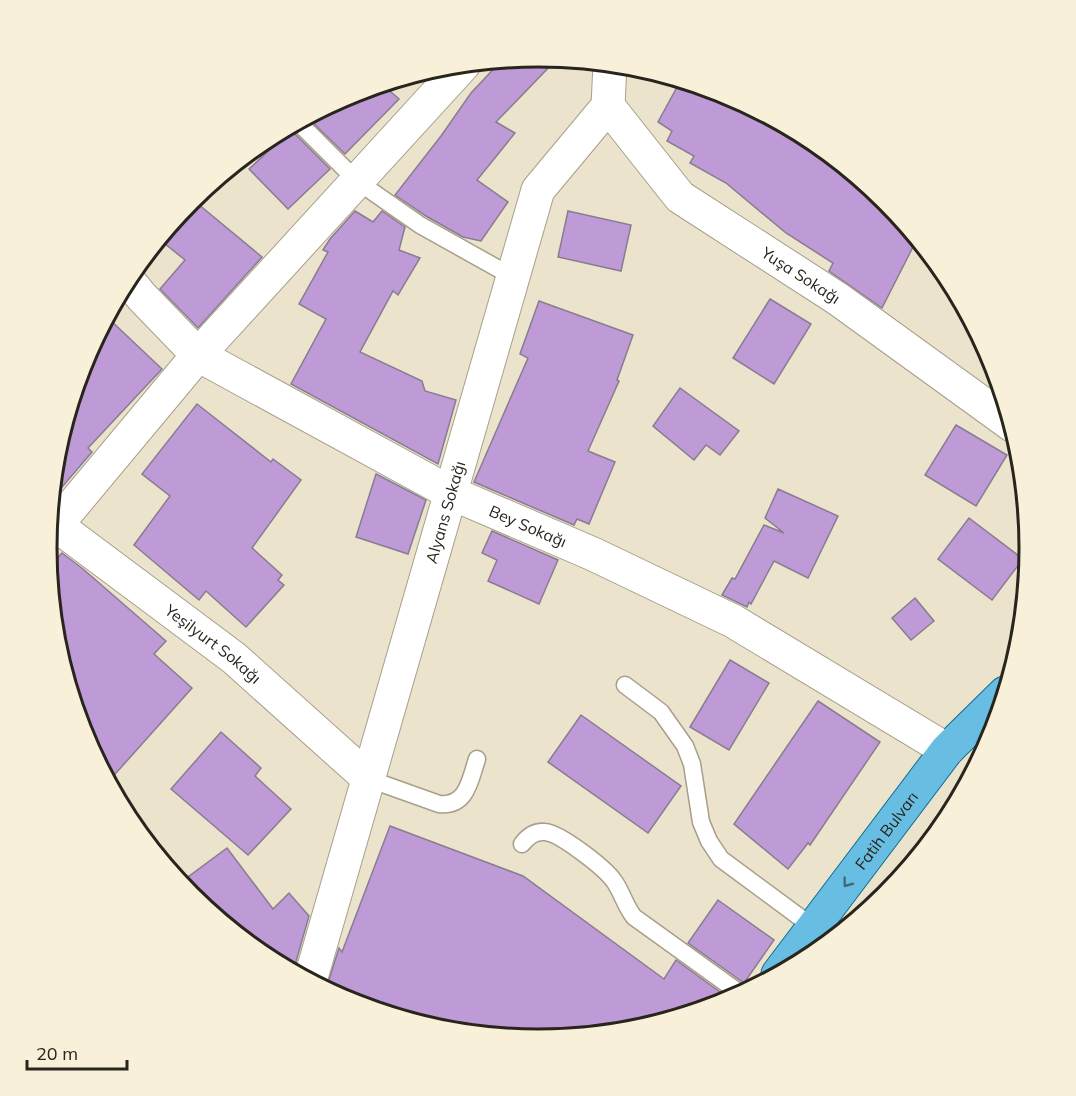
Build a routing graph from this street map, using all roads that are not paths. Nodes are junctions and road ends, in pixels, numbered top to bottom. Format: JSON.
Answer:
{"nodes":[{"id":1,"x":610,"y":72,"type":"edge"},
{"id":2,"x":455,"y":74,"type":"edge"},
{"id":3,"x":608,"y":106,"type":"junction"},
{"id":4,"x":304,"y":128,"type":"edge"},
{"id":5,"x":357,"y":181,"type":"junction"},
{"id":6,"x":513,"y":277,"type":"junction"},
{"id":7,"x":134,"y":288,"type":"edge"},
{"id":8,"x":198,"y":356,"type":"junction"},
{"id":9,"x":1001,"y":417,"type":"edge"},
{"id":10,"x":451,"y":493,"type":"junction"},
{"id":11,"x":58,"y":518,"type":"edge"},
{"id":12,"x":58,"y":531,"type":"edge"},
{"id":13,"x":625,"y":685,"type":"dead end"},
{"id":14,"x":992,"y":706,"type":"edge"},
{"id":15,"x":947,"y":750,"type":"junction"},
{"id":16,"x":477,"y":759,"type":"dead end"},
{"id":17,"x":369,"y":779,"type":"junction"},
{"id":18,"x":522,"y":844,"type":"dead end"},
{"id":19,"x":813,"y":927,"type":"junction"},
{"id":20,"x":791,"y":957,"type":"edge"},
{"id":21,"x":312,"y":973,"type":"edge"},
{"id":22,"x":732,"y":988,"type":"edge"}],
"edges":[{"from":1,"to":3,"type":"street"},
{"from":2,"to":5,"type":"street"},
{"from":3,"to":6,"type":"street","name":"Alyans Sokağı"},
{"from":3,"to":9,"type":"street","name":"Yuşa Sokağı"},
{"from":4,"to":5,"type":"lane"},
{"from":5,"to":6,"type":"lane"},
{"from":5,"to":8,"type":"street"},
{"from":6,"to":10,"type":"street","name":"Alyans Sokağı"},
{"from":7,"to":8,"type":"street","name":"Bey Sokağı"},
{"from":8,"to":10,"type":"street","name":"Bey Sokağı"},
{"from":8,"to":11,"type":"street"},
{"from":10,"to":15,"type":"street","name":"Bey Sokağı"},
{"from":10,"to":17,"type":"street","name":"Alyans Sokağı"},
{"from":12,"to":17,"type":"street","name":"Yeşilyurt Sokağı"},
{"from":13,"to":19,"type":"lane"},
{"from":14,"to":15,"type":"main road","name":"Fatih Bulvarı"},
{"from":15,"to":19,"type":"main road","name":"Fatih Bulvarı","one_way":true},
{"from":16,"to":17,"type":"lane"},
{"from":17,"to":21,"type":"street","name":"Alyans Sokağı"},
{"from":18,"to":22,"type":"lane"},
{"from":19,"to":20,"type":"main road","name":"Fatih Bulvarı"}]}
